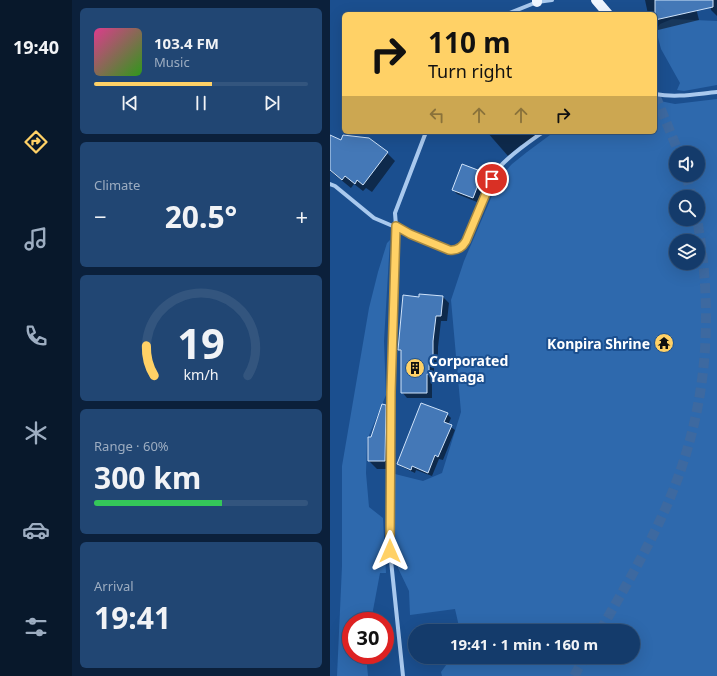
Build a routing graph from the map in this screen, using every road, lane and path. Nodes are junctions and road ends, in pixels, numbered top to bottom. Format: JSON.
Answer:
{"nodes":[{"id":1,"x":552,"y":0,"type":"edge"},
{"id":2,"x":596,"y":0,"type":"edge"},
{"id":3,"x":537,"y":1,"type":"edge"},
{"id":4,"x":511,"y":12,"type":"edge"},
{"id":5,"x":606,"y":12,"type":"edge"},
{"id":6,"x":717,"y":92,"type":"edge"},
{"id":7,"x":657,"y":94,"type":"edge"},
{"id":8,"x":425,"y":134,"type":"edge"},
{"id":9,"x":540,"y":134,"type":"edge"},
{"id":10,"x":330,"y":184,"type":"edge"},
{"id":11,"x":396,"y":226,"type":"junction"},
{"id":12,"x":402,"y":676,"type":"edge"}],
"edges":[{"from":1,"to":3,"type":"street"},
{"from":2,"to":5,"type":"main road"},
{"from":3,"to":4,"type":"street"},
{"from":6,"to":7,"type":"street"},
{"from":8,"to":11,"type":"street"},
{"from":9,"to":11,"type":"street"},
{"from":10,"to":11,"type":"street"},
{"from":11,"to":12,"type":"street"}]}
